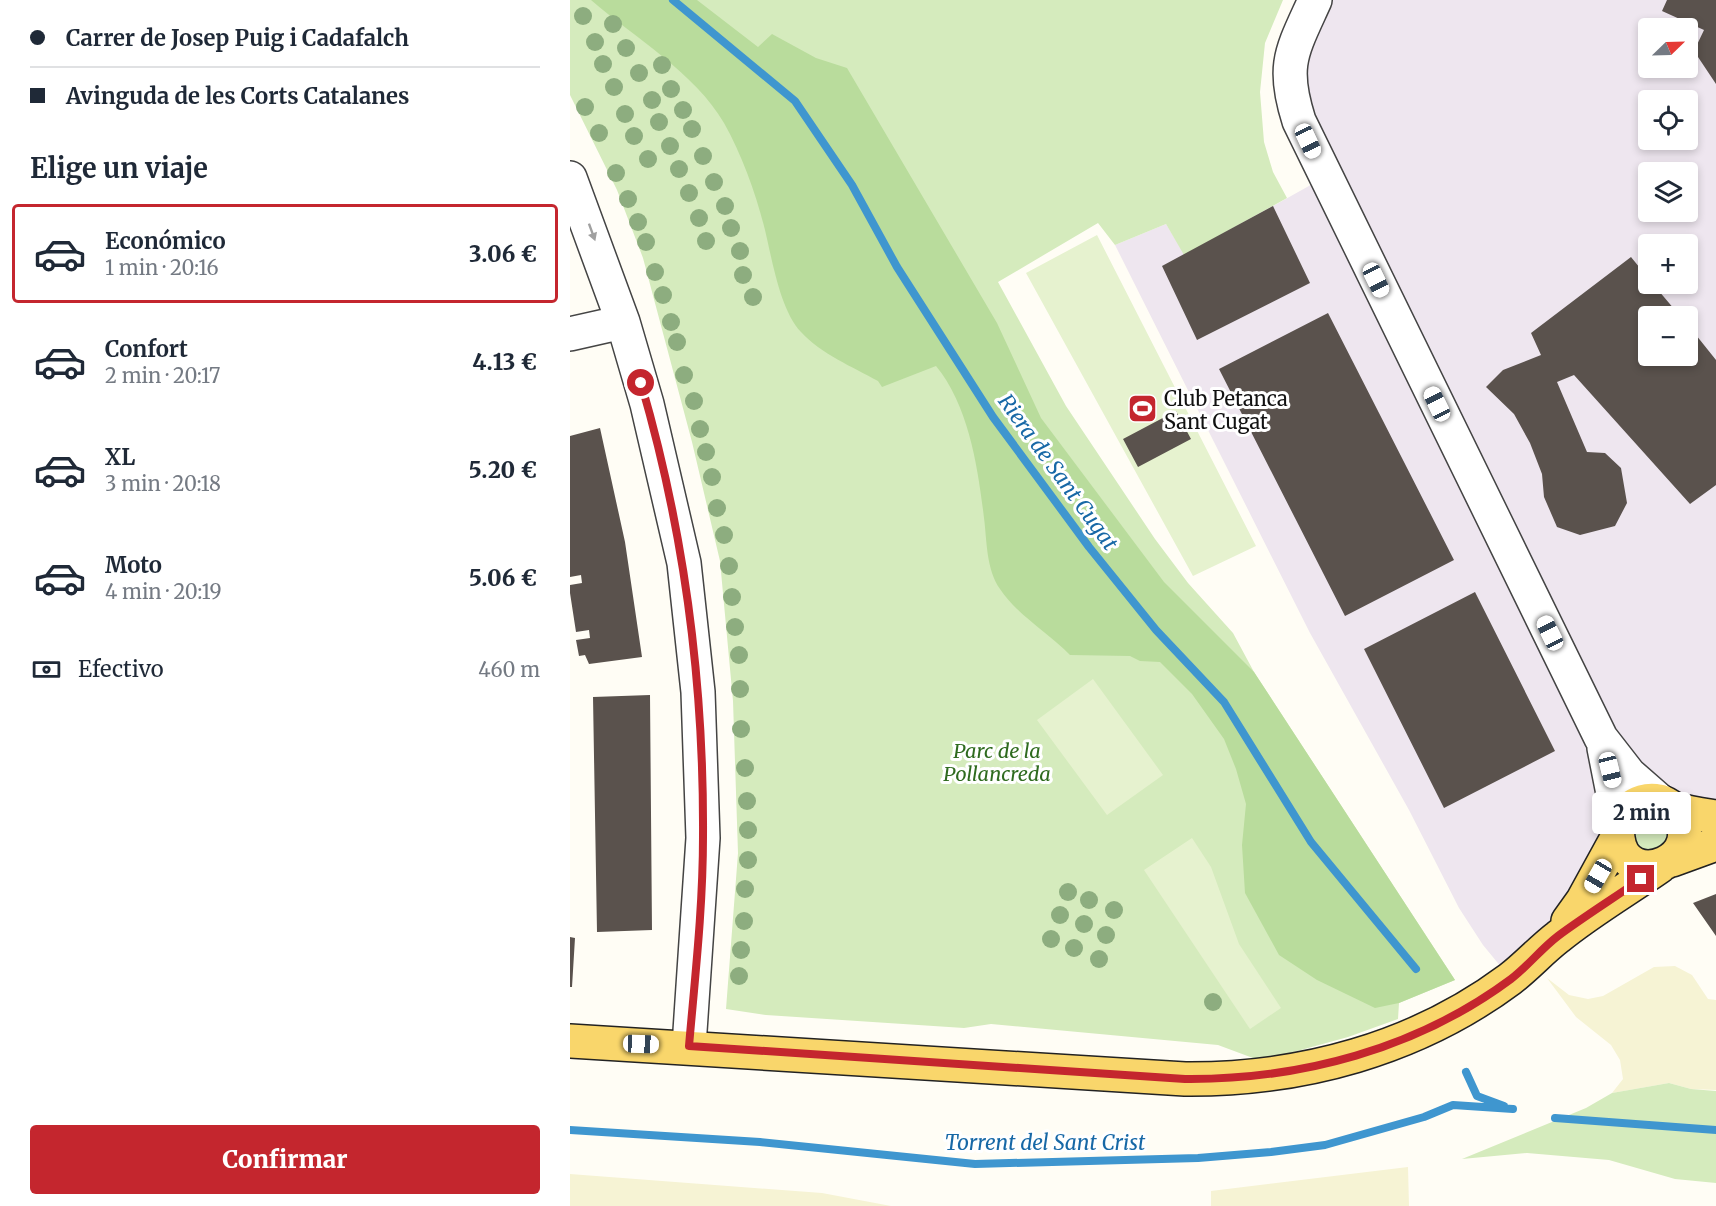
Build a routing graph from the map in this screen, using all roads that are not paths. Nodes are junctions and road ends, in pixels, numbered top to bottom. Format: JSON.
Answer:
{"nodes":[{"id":1,"x":1315,"y":0,"type":"edge"},
{"id":2,"x":570,"y":178,"type":"edge"},
{"id":3,"x":623,"y":322,"type":"junction"},
{"id":4,"x":570,"y":334,"type":"edge"},
{"id":5,"x":1601,"y":738,"type":"junction"},
{"id":6,"x":1667,"y":805,"type":"junction"},
{"id":7,"x":1716,"y":817,"type":"edge"},
{"id":8,"x":1618,"y":831,"type":"junction"},
{"id":9,"x":1716,"y":844,"type":"edge"},
{"id":10,"x":1666,"y":863,"type":"junction"},
{"id":11,"x":1558,"y":937,"type":"junction"},
{"id":12,"x":570,"y":1041,"type":"edge"},
{"id":13,"x":689,"y":1046,"type":"junction"}],
"edges":[{"from":1,"to":5,"type":"street"},
{"from":2,"to":3,"type":"street","one_way":true},
{"from":3,"to":4,"type":"street"},
{"from":3,"to":13,"type":"street"},
{"from":5,"to":6,"type":"street"},
{"from":5,"to":8,"type":"street"},
{"from":6,"to":7,"type":"main road"},
{"from":6,"to":8,"type":"main road"},
{"from":6,"to":10,"type":"main road"},
{"from":8,"to":10,"type":"main road"},
{"from":8,"to":11,"type":"main road"},
{"from":9,"to":10,"type":"main road"},
{"from":10,"to":11,"type":"main road"},
{"from":11,"to":13,"type":"main road"},
{"from":12,"to":13,"type":"main road"}]}
